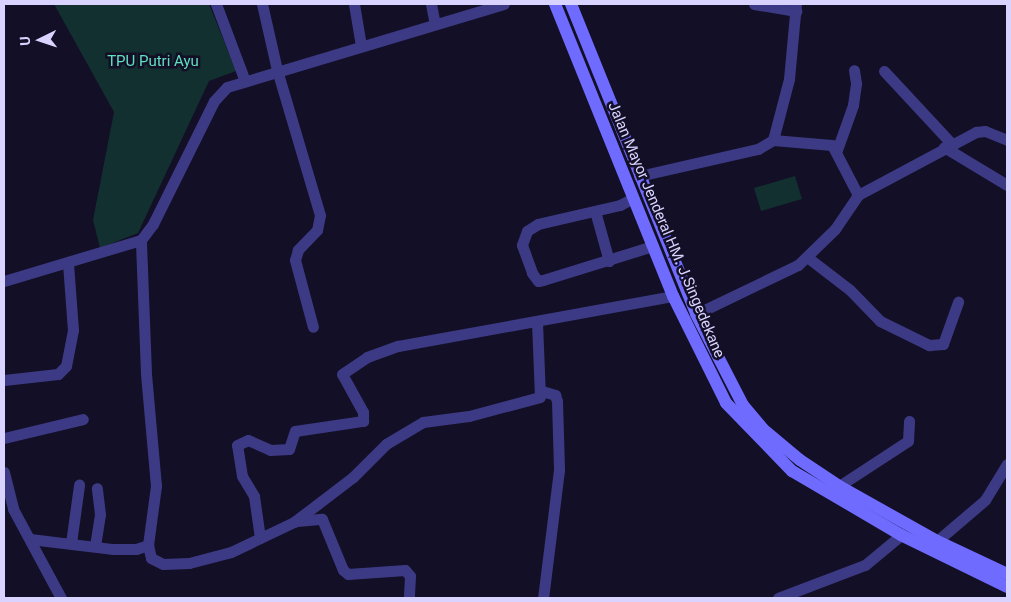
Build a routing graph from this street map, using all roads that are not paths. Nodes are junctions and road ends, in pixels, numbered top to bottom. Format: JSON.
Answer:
{"nodes":[{"id":1,"x":216,"y":4,"type":"edge"},
{"id":2,"x":262,"y":4,"type":"edge"},
{"id":3,"x":354,"y":4,"type":"edge"},
{"id":4,"x":431,"y":4,"type":"edge"},
{"id":5,"x":504,"y":4,"type":"edge"},
{"id":6,"x":555,"y":4,"type":"edge"},
{"id":7,"x":572,"y":4,"type":"edge"},
{"id":8,"x":754,"y":4,"type":"edge"},
{"id":9,"x":796,"y":7,"type":"edge"},
{"id":10,"x":435,"y":24,"type":"junction"},
{"id":11,"x":361,"y":46,"type":"junction"},
{"id":12,"x":277,"y":70,"type":"junction"},
{"id":13,"x":854,"y":70,"type":"dead end"},
{"id":14,"x":884,"y":71,"type":"dead end"},
{"id":15,"x":245,"y":81,"type":"junction"},
{"id":16,"x":603,"y":86,"type":"junction"},
{"id":17,"x":589,"y":92,"type":"junction"},
{"id":18,"x":612,"y":109,"type":"junction"},
{"id":19,"x":598,"y":114,"type":"junction"},
{"id":20,"x":773,"y":140,"type":"junction"},
{"id":21,"x":1007,"y":140,"type":"edge"},
{"id":22,"x":947,"y":145,"type":"junction"},
{"id":23,"x":836,"y":150,"type":"junction"},
{"id":24,"x":639,"y":176,"type":"junction"},
{"id":25,"x":1007,"y":185,"type":"edge"},
{"id":26,"x":858,"y":194,"type":"junction"},
{"id":27,"x":633,"y":198,"type":"junction"},
{"id":28,"x":595,"y":211,"type":"junction"},
{"id":29,"x":141,"y":240,"type":"junction"},
{"id":30,"x":653,"y":246,"type":"junction"},
{"id":31,"x":807,"y":257,"type":"junction"},
{"id":32,"x":609,"y":261,"type":"junction"},
{"id":33,"x":68,"y":264,"type":"junction"},
{"id":34,"x":4,"y":281,"type":"edge"},
{"id":35,"x":673,"y":296,"type":"junction"},
{"id":36,"x":958,"y":302,"type":"dead end"},
{"id":37,"x":696,"y":314,"type":"junction"},
{"id":38,"x":537,"y":321,"type":"junction"},
{"id":39,"x":313,"y":327,"type":"dead end"},
{"id":40,"x":4,"y":380,"type":"edge"},
{"id":41,"x":542,"y":391,"type":"junction"},
{"id":42,"x":83,"y":419,"type":"dead end"},
{"id":43,"x":909,"y":421,"type":"dead end"},
{"id":44,"x":4,"y":438,"type":"edge"},
{"id":45,"x":1007,"y":464,"type":"edge"},
{"id":46,"x":4,"y":472,"type":"edge"},
{"id":47,"x":78,"y":485,"type":"dead end"},
{"id":48,"x":839,"y":486,"type":"junction"},
{"id":49,"x":97,"y":488,"type":"dead end"},
{"id":50,"x":294,"y":522,"type":"junction"},
{"id":51,"x":901,"y":535,"type":"junction"},
{"id":52,"x":260,"y":538,"type":"junction"},
{"id":53,"x":30,"y":539,"type":"junction"},
{"id":54,"x":937,"y":541,"type":"junction"},
{"id":55,"x":70,"y":543,"type":"junction"},
{"id":56,"x":148,"y":545,"type":"junction"},
{"id":57,"x":94,"y":546,"type":"junction"},
{"id":58,"x":1007,"y":574,"type":"edge"},
{"id":59,"x":1007,"y":588,"type":"edge"},
{"id":60,"x":61,"y":598,"type":"edge"},
{"id":61,"x":410,"y":598,"type":"edge"},
{"id":62,"x":543,"y":598,"type":"edge"},
{"id":63,"x":778,"y":598,"type":"edge"}],
"edges":[{"from":1,"to":15,"type":"street"},
{"from":2,"to":12,"type":"street"},
{"from":3,"to":11,"type":"street"},
{"from":4,"to":10,"type":"street"},
{"from":5,"to":10,"type":"street"},
{"from":6,"to":17,"type":"main road","name":"Jalan Mayor Jenderal HM. J.Singedekane"},
{"from":7,"to":16,"type":"main road","name":"Jalan Mayor Jenderal HM. J.Singedekane"},
{"from":8,"to":9,"type":"street"},
{"from":9,"to":20,"type":"street"},
{"from":10,"to":11,"type":"street"},
{"from":11,"to":12,"type":"street"},
{"from":12,"to":15,"type":"street"},
{"from":12,"to":39,"type":"street"},
{"from":13,"to":23,"type":"street"},
{"from":14,"to":22,"type":"street"},
{"from":15,"to":29,"type":"street"},
{"from":16,"to":17,"type":"main road"},
{"from":16,"to":18,"type":"main road","name":"Jalan Mayor Jenderal HM. J.Singedekane"},
{"from":17,"to":19,"type":"main road","name":"Jalan Mayor Jenderal HM. J.Singedekane"},
{"from":18,"to":19,"type":"main road"},
{"from":18,"to":24,"type":"main road","name":"Jalan Mayor Jenderal HM. J.Singedekane"},
{"from":19,"to":27,"type":"main road","name":"Jalan Mayor Jenderal HM. J.Singedekane"},
{"from":20,"to":23,"type":"street"},
{"from":20,"to":24,"type":"street"},
{"from":21,"to":22,"type":"street"},
{"from":22,"to":25,"type":"street"},
{"from":22,"to":26,"type":"street"},
{"from":23,"to":26,"type":"street"},
{"from":24,"to":37,"type":"main road","name":"Jalan Mayor Jenderal HM. J.Singedekane"},
{"from":26,"to":31,"type":"street"},
{"from":27,"to":28,"type":"street"},
{"from":27,"to":30,"type":"main road","name":"Jalan Mayor Jenderal HM. J.Singedekane"},
{"from":28,"to":32,"type":"street"},
{"from":28,"to":32,"type":"street"},
{"from":29,"to":33,"type":"street"},
{"from":29,"to":56,"type":"street"},
{"from":30,"to":32,"type":"street"},
{"from":30,"to":35,"type":"main road","name":"Jalan Mayor Jenderal HM. J.Singedekane"},
{"from":31,"to":36,"type":"street"},
{"from":31,"to":37,"type":"street"},
{"from":33,"to":34,"type":"street"},
{"from":33,"to":40,"type":"street"},
{"from":35,"to":38,"type":"street"},
{"from":35,"to":51,"type":"main road","name":"Jalan Mayor Jenderal HM. J.Singedekane"},
{"from":37,"to":48,"type":"main road","name":"Jalan Mayor Jenderal HM. J.Singedekane"},
{"from":38,"to":41,"type":"street"},
{"from":38,"to":52,"type":"street"},
{"from":41,"to":50,"type":"street"},
{"from":41,"to":62,"type":"street"},
{"from":42,"to":44,"type":"street"},
{"from":43,"to":48,"type":"street"},
{"from":45,"to":54,"type":"street"},
{"from":46,"to":53,"type":"street"},
{"from":47,"to":55,"type":"street"},
{"from":48,"to":54,"type":"main road","name":"Jalan Mayor Jenderal HM. J.Singedekane"},
{"from":49,"to":57,"type":"street"},
{"from":50,"to":52,"type":"street"},
{"from":50,"to":61,"type":"street"},
{"from":51,"to":59,"type":"main road","name":"Jalan Mayor Jenderal HM. J.Singedekane"},
{"from":51,"to":63,"type":"street"},
{"from":52,"to":56,"type":"street"},
{"from":53,"to":55,"type":"street"},
{"from":53,"to":60,"type":"street"},
{"from":54,"to":58,"type":"main road","name":"Jalan Mayor Jenderal HM. J.Singedekane"},
{"from":55,"to":57,"type":"street"},
{"from":56,"to":57,"type":"street"}]}
